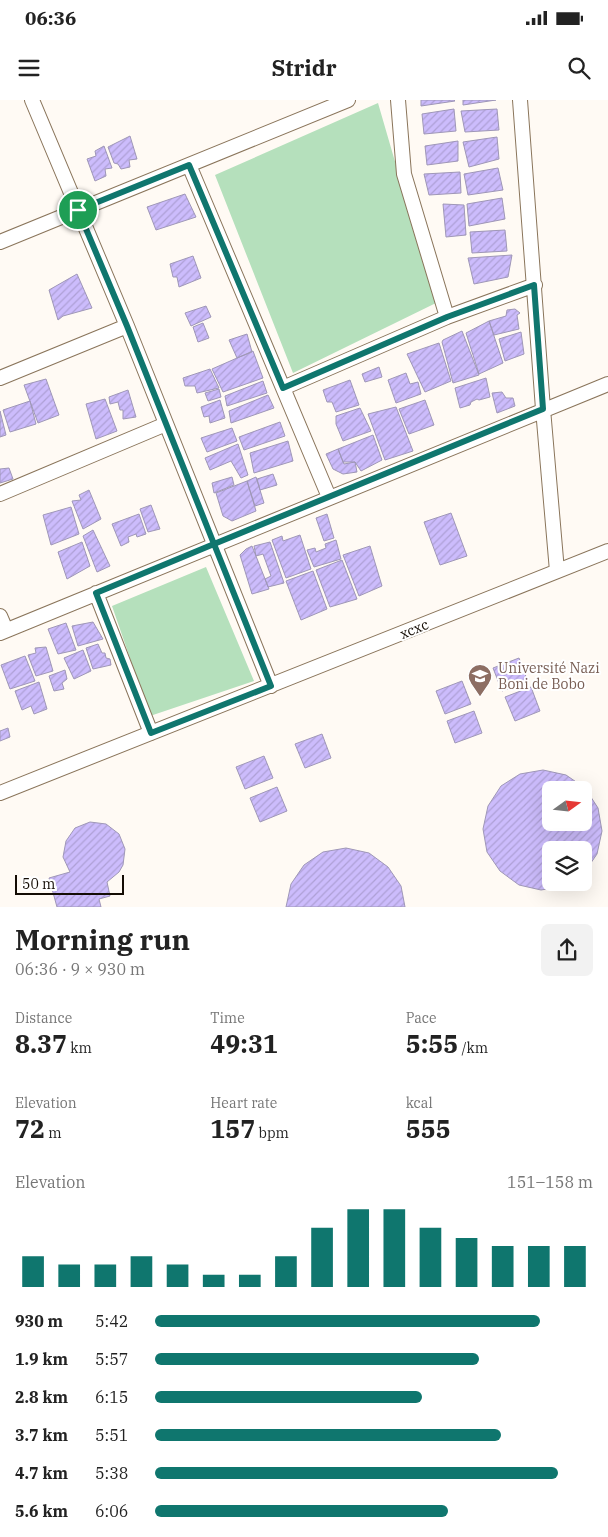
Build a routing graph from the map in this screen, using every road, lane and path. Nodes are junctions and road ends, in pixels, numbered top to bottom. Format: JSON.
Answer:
{"nodes":[{"id":1,"x":32,"y":100,"type":"edge"},
{"id":2,"x":348,"y":100,"type":"edge"},
{"id":3,"x":398,"y":100,"type":"edge"},
{"id":4,"x":520,"y":100,"type":"edge"},
{"id":5,"x":189,"y":165,"type":"junction"},
{"id":6,"x":78,"y":210,"type":"junction"},
{"id":7,"x":0,"y":242,"type":"edge"},
{"id":8,"x":534,"y":285,"type":"junction"},
{"id":9,"x":447,"y":317,"type":"junction"},
{"id":10,"x":127,"y":326,"type":"junction"},
{"id":11,"x":0,"y":378,"type":"edge"},
{"id":12,"x":608,"y":384,"type":"edge"},
{"id":13,"x":283,"y":388,"type":"junction"},
{"id":14,"x":543,"y":409,"type":"junction"},
{"id":15,"x":166,"y":424,"type":"junction"},
{"id":16,"x":0,"y":494,"type":"edge"},
{"id":17,"x":329,"y":497,"type":"junction"},
{"id":18,"x":214,"y":544,"type":"junction"},
{"id":19,"x":608,"y":551,"type":"edge"},
{"id":20,"x":557,"y":571,"type":"junction"},
{"id":21,"x":96,"y":593,"type":"junction"},
{"id":22,"x":0,"y":616,"type":"edge"},
{"id":23,"x":3,"y":631,"type":"edge"},
{"id":24,"x":271,"y":686,"type":"junction"},
{"id":25,"x":151,"y":733,"type":"junction"},
{"id":26,"x":0,"y":793,"type":"edge"}],
"edges":[{"from":1,"to":6,"type":"street"},
{"from":2,"to":5,"type":"street"},
{"from":3,"to":9,"type":"street"},
{"from":4,"to":8,"type":"street"},
{"from":5,"to":6,"type":"street"},
{"from":5,"to":13,"type":"street"},
{"from":6,"to":7,"type":"street"},
{"from":6,"to":10,"type":"street"},
{"from":8,"to":9,"type":"street"},
{"from":8,"to":14,"type":"street"},
{"from":9,"to":13,"type":"street"},
{"from":10,"to":11,"type":"street"},
{"from":10,"to":15,"type":"street"},
{"from":12,"to":14,"type":"street"},
{"from":13,"to":17,"type":"street"},
{"from":14,"to":17,"type":"street"},
{"from":14,"to":20,"type":"street"},
{"from":15,"to":16,"type":"street"},
{"from":15,"to":18,"type":"street"},
{"from":17,"to":18,"type":"street"},
{"from":18,"to":21,"type":"street"},
{"from":18,"to":24,"type":"street"},
{"from":19,"to":20,"type":"street","name":"xcxc"},
{"from":20,"to":24,"type":"street","name":"xcxc"},
{"from":21,"to":23,"type":"street"},
{"from":21,"to":25,"type":"street"},
{"from":22,"to":23,"type":"street"},
{"from":24,"to":25,"type":"street","name":"xcxc"},
{"from":25,"to":26,"type":"street","name":"xcxc"}]}
